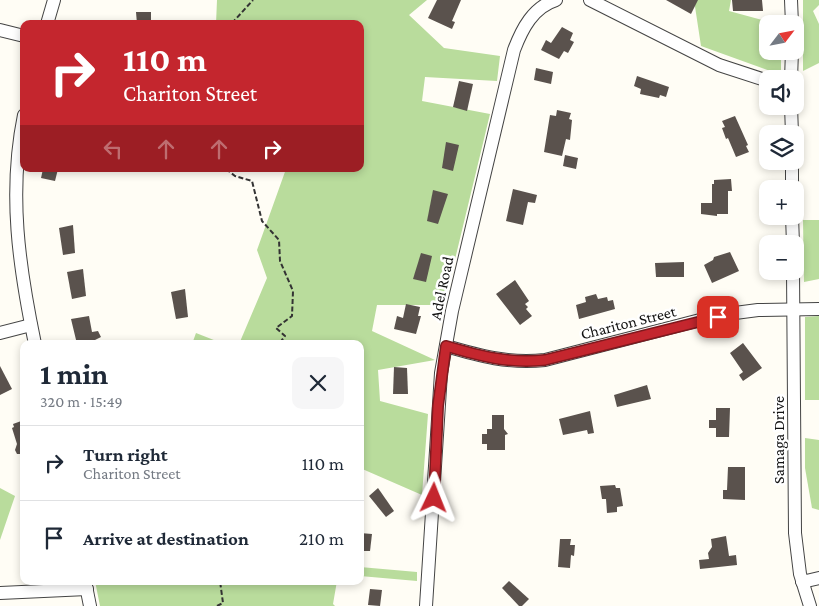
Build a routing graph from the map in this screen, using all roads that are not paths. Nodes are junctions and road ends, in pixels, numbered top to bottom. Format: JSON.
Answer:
{"nodes":[{"id":1,"x":54,"y":0,"type":"edge"},
{"id":2,"x":556,"y":0,"type":"edge"},
{"id":3,"x":590,"y":0,"type":"edge"},
{"id":4,"x":791,"y":0,"type":"edge"},
{"id":5,"x":792,"y":15,"type":"edge"},
{"id":6,"x":48,"y":20,"type":"edge"},
{"id":7,"x":0,"y":30,"type":"edge"},
{"id":8,"x":20,"y":35,"type":"edge"},
{"id":9,"x":759,"y":78,"type":"edge"},
{"id":10,"x":20,"y":140,"type":"edge"},
{"id":11,"x":793,"y":280,"type":"edge"},
{"id":12,"x":793,"y":309,"type":"junction"},
{"id":13,"x":819,"y":309,"type":"edge"},
{"id":14,"x":31,"y":325,"type":"junction"},
{"id":15,"x":0,"y":332,"type":"edge"},
{"id":16,"x":34,"y":340,"type":"edge"},
{"id":17,"x":446,"y":346,"type":"junction"},
{"id":18,"x":819,"y":578,"type":"edge"},
{"id":19,"x":802,"y":582,"type":"junction"},
{"id":20,"x":86,"y":585,"type":"edge"},
{"id":21,"x":0,"y":593,"type":"edge"},
{"id":22,"x":90,"y":606,"type":"edge"},
{"id":23,"x":426,"y":606,"type":"edge"},
{"id":24,"x":810,"y":606,"type":"edge"}],
"edges":[{"from":1,"to":6,"type":"street"},
{"from":2,"to":17,"type":"street","name":"Adel Road"},
{"from":3,"to":9,"type":"street"},
{"from":4,"to":5,"type":"street"},
{"from":7,"to":8,"type":"street"},
{"from":10,"to":14,"type":"street"},
{"from":11,"to":12,"type":"street","name":"Samaga Drive"},
{"from":12,"to":13,"type":"street","name":"Chariton Street"},
{"from":12,"to":17,"type":"street","name":"Chariton Street"},
{"from":12,"to":19,"type":"street","name":"Samaga Drive"},
{"from":14,"to":15,"type":"street"},
{"from":14,"to":16,"type":"street"},
{"from":17,"to":23,"type":"street","name":"Adel Road"},
{"from":18,"to":19,"type":"street"},
{"from":19,"to":24,"type":"street","name":"Samaga Drive"},
{"from":20,"to":21,"type":"street"},
{"from":20,"to":22,"type":"street"}]}
